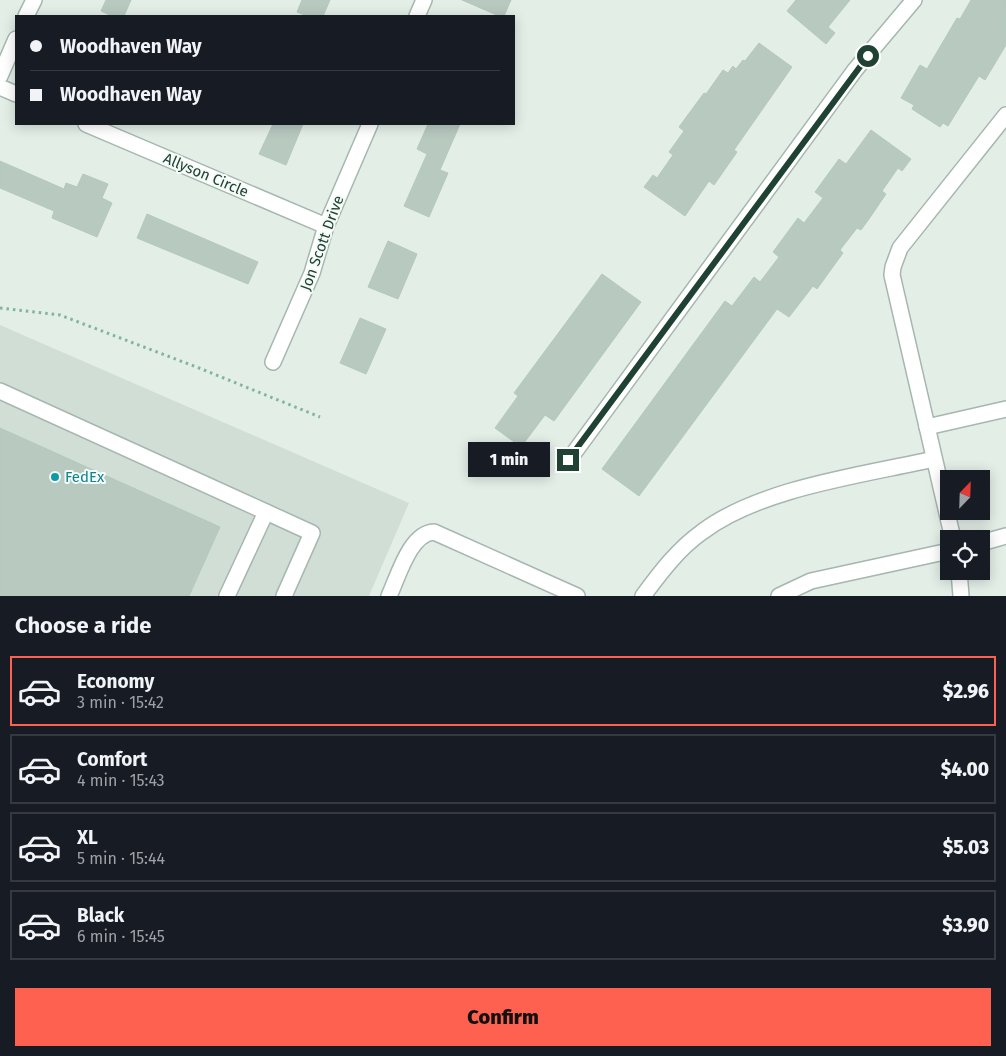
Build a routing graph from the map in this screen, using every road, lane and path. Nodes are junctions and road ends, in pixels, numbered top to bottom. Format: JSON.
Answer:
{"nodes":[{"id":1,"x":34,"y":0,"type":"edge"},
{"id":2,"x":424,"y":0,"type":"edge"},
{"id":3,"x":914,"y":0,"type":"edge"},
{"id":4,"x":26,"y":15,"type":"edge"},
{"id":5,"x":417,"y":15,"type":"edge"},
{"id":6,"x":15,"y":42,"type":"edge"},
{"id":7,"x":0,"y":76,"type":"edge"},
{"id":8,"x":0,"y":87,"type":"edge"},
{"id":9,"x":15,"y":94,"type":"edge"},
{"id":10,"x":1006,"y":115,"type":"edge"},
{"id":11,"x":88,"y":125,"type":"edge"},
{"id":12,"x":370,"y":125,"type":"edge"},
{"id":13,"x":326,"y":226,"type":"junction"},
{"id":14,"x":0,"y":308,"type":"edge"},
{"id":15,"x":273,"y":362,"type":"dead end"},
{"id":16,"x":0,"y":391,"type":"edge"},
{"id":17,"x":1006,"y":409,"type":"edge"},
{"id":18,"x":320,"y":417,"type":"dead end"},
{"id":19,"x":927,"y":427,"type":"junction"},
{"id":20,"x":934,"y":459,"type":"junction"},
{"id":21,"x":568,"y":460,"type":"dead end"},
{"id":22,"x":266,"y":512,"type":"junction"},
{"id":23,"x":951,"y":530,"type":"edge"},
{"id":24,"x":1006,"y":536,"type":"edge"},
{"id":25,"x":990,"y":540,"type":"edge"},
{"id":26,"x":940,"y":553,"type":"edge"},
{"id":27,"x":960,"y":580,"type":"edge"},
{"id":28,"x":227,"y":596,"type":"edge"},
{"id":29,"x":284,"y":596,"type":"edge"},
{"id":30,"x":389,"y":596,"type":"edge"},
{"id":31,"x":577,"y":596,"type":"edge"},
{"id":32,"x":643,"y":596,"type":"edge"},
{"id":33,"x":779,"y":596,"type":"edge"},
{"id":34,"x":961,"y":596,"type":"edge"}],
"edges":[{"from":1,"to":4,"type":"street"},
{"from":2,"to":5,"type":"street"},
{"from":3,"to":21,"type":"street"},
{"from":6,"to":7,"type":"street"},
{"from":8,"to":9,"type":"street"},
{"from":10,"to":19,"type":"street"},
{"from":11,"to":13,"type":"street","name":"Allyson Circle"},
{"from":12,"to":13,"type":"street","name":"Jon Scott Drive"},
{"from":13,"to":15,"type":"street","name":"Jon Scott Drive"},
{"from":14,"to":18,"type":"path"},
{"from":16,"to":22,"type":"street"},
{"from":17,"to":19,"type":"street"},
{"from":19,"to":20,"type":"street"},
{"from":20,"to":23,"type":"street"},
{"from":20,"to":32,"type":"street"},
{"from":22,"to":28,"type":"street"},
{"from":22,"to":29,"type":"street"},
{"from":24,"to":25,"type":"street"},
{"from":26,"to":33,"type":"street"},
{"from":27,"to":34,"type":"street"},
{"from":30,"to":31,"type":"street"}]}
